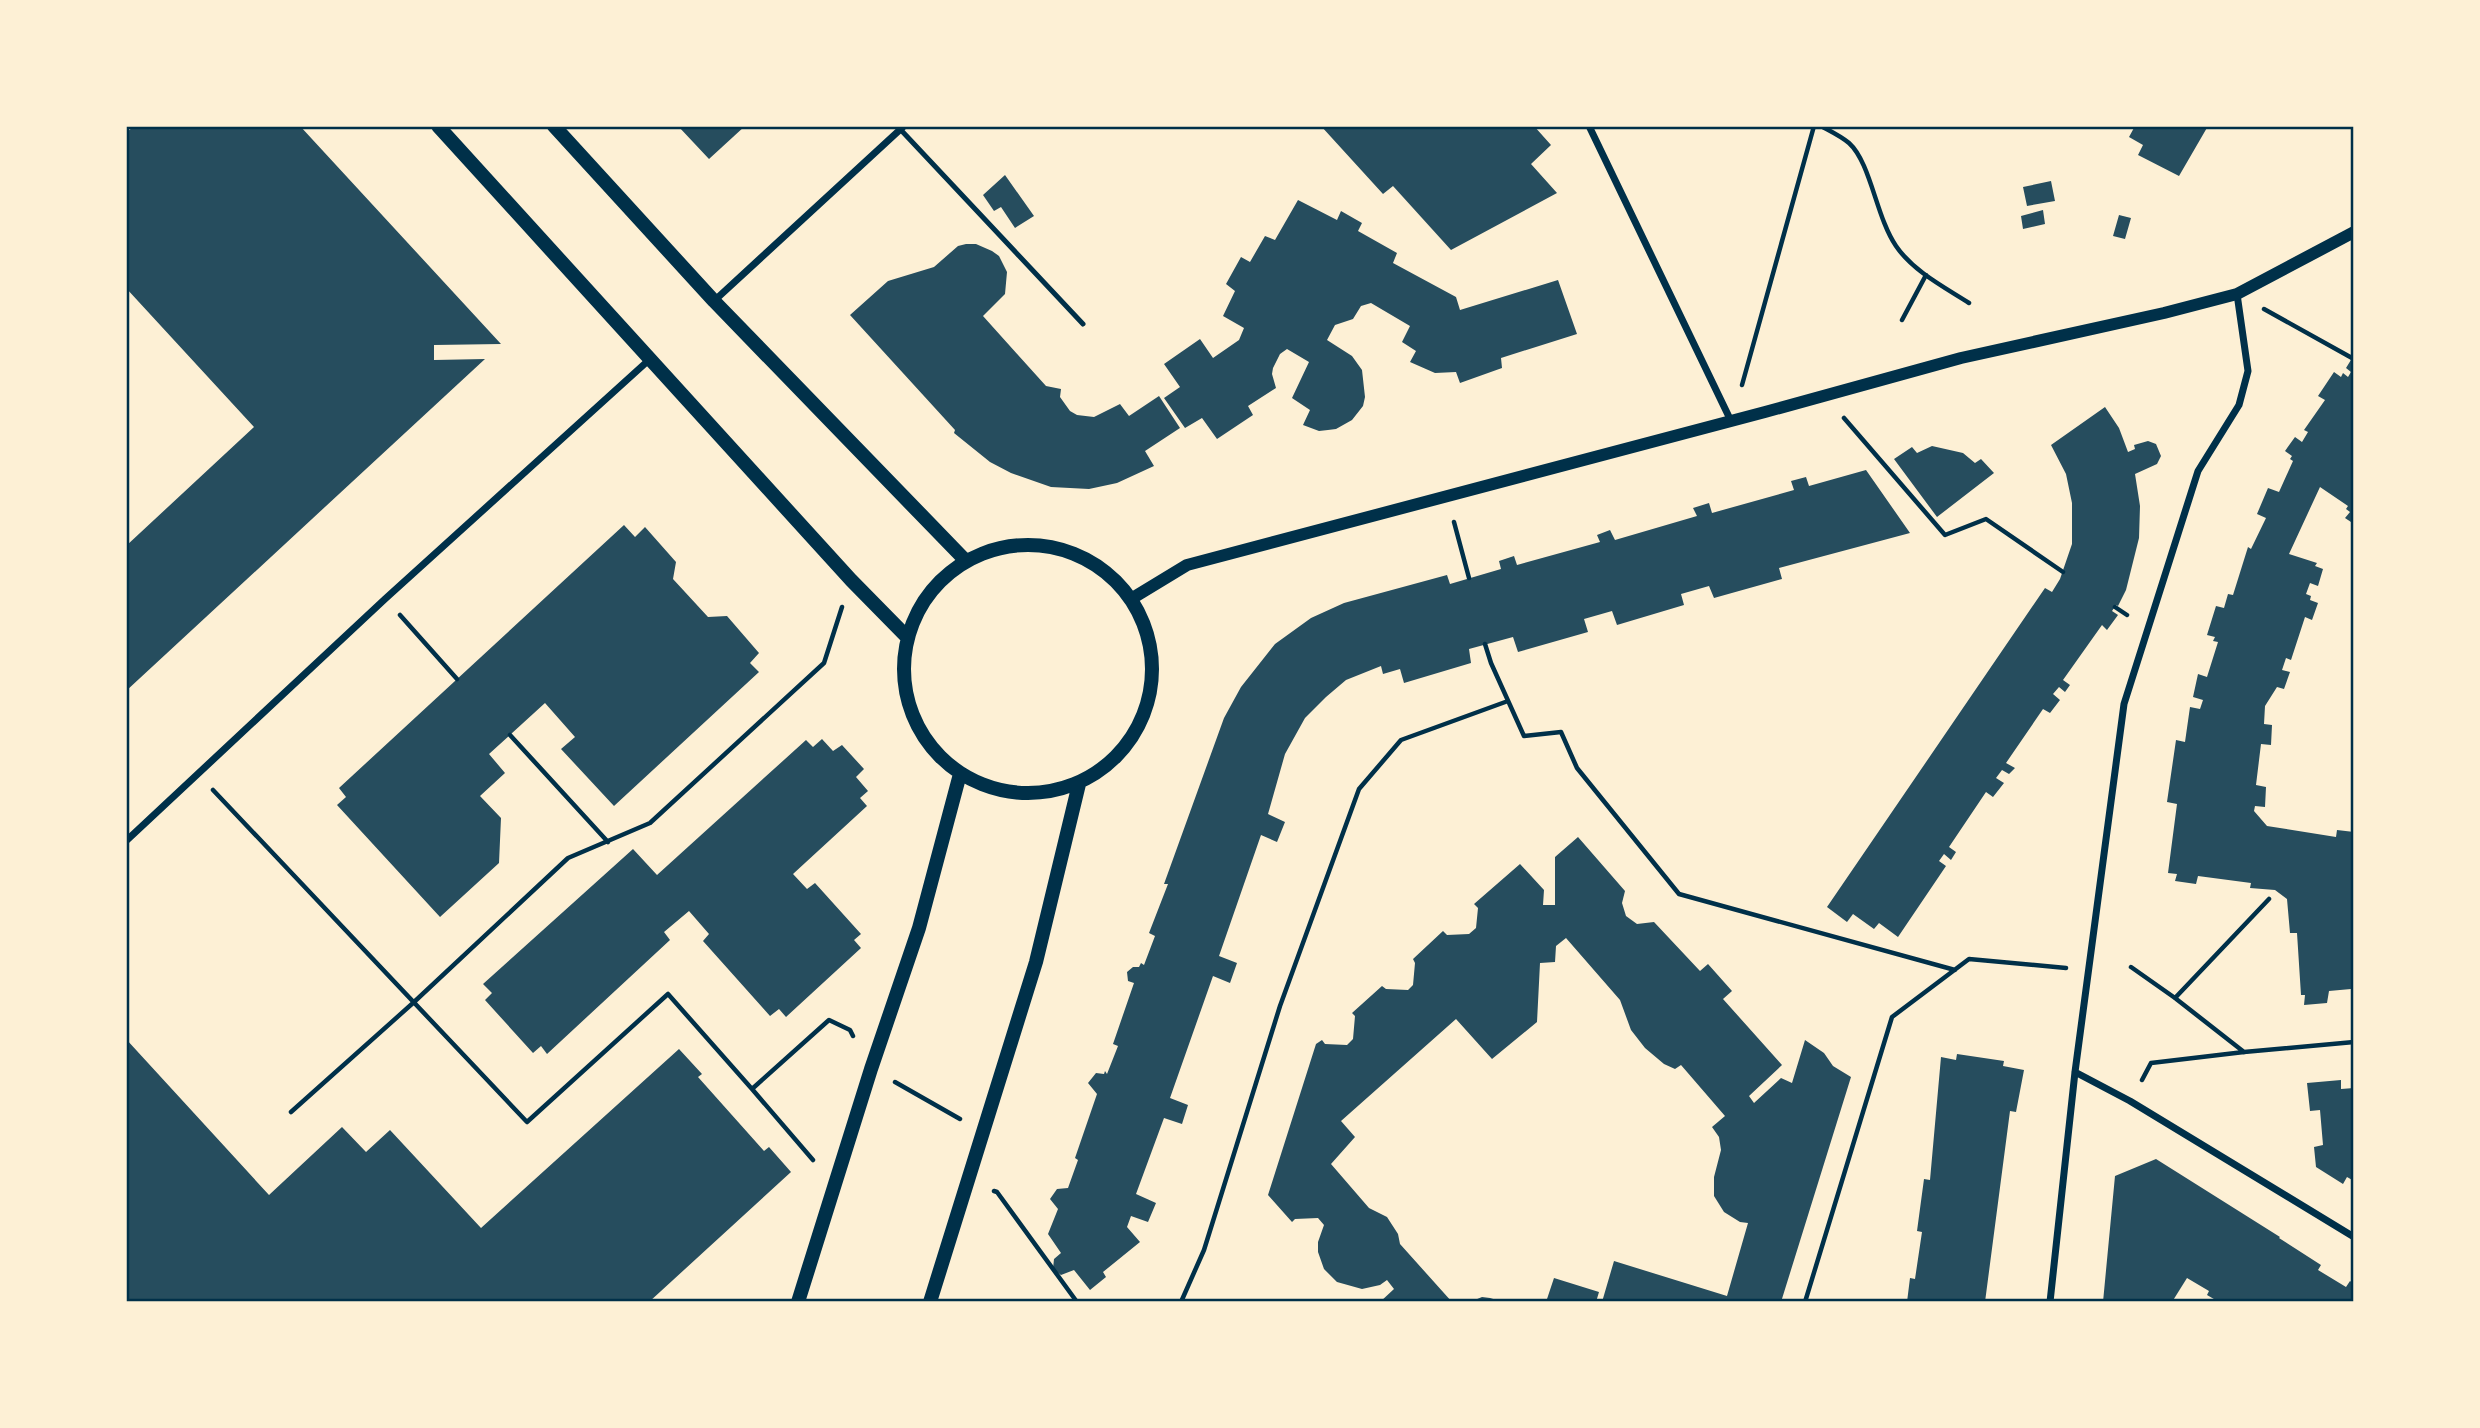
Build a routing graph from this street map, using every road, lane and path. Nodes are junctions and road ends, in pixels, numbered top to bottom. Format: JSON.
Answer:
{"nodes":[{"id":1,"x":438,"y":126,"type":"edge"},
{"id":2,"x":554,"y":126,"type":"edge"},
{"id":3,"x":1589,"y":126,"type":"edge"},
{"id":4,"x":1814,"y":126,"type":"edge"},
{"id":5,"x":1821,"y":126,"type":"edge"},
{"id":6,"x":902,"y":128,"type":"edge"},
{"id":7,"x":2354,"y":232,"type":"edge"},
{"id":8,"x":1926,"y":275,"type":"junction"},
{"id":9,"x":2236,"y":294,"type":"junction"},
{"id":10,"x":714,"y":301,"type":"junction"},
{"id":11,"x":1969,"y":303,"type":"dead end"},
{"id":12,"x":1902,"y":320,"type":"dead end"},
{"id":13,"x":1083,"y":324,"type":"dead end"},
{"id":14,"x":2352,"y":358,"type":"dead end"},
{"id":15,"x":650,"y":359,"type":"junction"},
{"id":16,"x":1824,"y":395,"type":"junction"},
{"id":17,"x":1731,"y":421,"type":"junction"},
{"id":18,"x":1447,"y":496,"type":"junction"},
{"id":19,"x":965,"y":560,"type":"junction"},
{"id":20,"x":2063,"y":572,"type":"dead end"},
{"id":21,"x":1469,"y":578,"type":"dead end"},
{"id":22,"x":851,"y":580,"type":"junction"},
{"id":23,"x":385,"y":599,"type":"junction"},
{"id":24,"x":1131,"y":599,"type":"junction"},
{"id":25,"x":906,"y":636,"type":"junction"},
{"id":26,"x":1485,"y":644,"type":"dead end"},
{"id":27,"x":457,"y":679,"type":"dead end"},
{"id":28,"x":1508,"y":701,"type":"junction"},
{"id":29,"x":510,"y":735,"type":"dead end"},
{"id":30,"x":198,"y":774,"type":"junction"},
{"id":31,"x":960,"y":774,"type":"junction"},
{"id":32,"x":1079,"y":784,"type":"junction"},
{"id":33,"x":126,"y":841,"type":"edge"},
{"id":34,"x":608,"y":842,"type":"junction"},
{"id":35,"x":2269,"y":899,"type":"dead end"},
{"id":36,"x":2131,"y":967,"type":"dead end"},
{"id":37,"x":1955,"y":970,"type":"junction"},
{"id":38,"x":2088,"y":970,"type":"junction"},
{"id":39,"x":2175,"y":998,"type":"junction"},
{"id":40,"x":413,"y":1003,"type":"junction"},
{"id":41,"x":2354,"y":1042,"type":"edge"},
{"id":42,"x":2244,"y":1052,"type":"junction"},
{"id":43,"x":871,"y":1069,"type":"junction"},
{"id":44,"x":2076,"y":1072,"type":"junction"},
{"id":45,"x":752,"y":1089,"type":"junction"},
{"id":46,"x":2130,"y":1101,"type":"junction"},
{"id":47,"x":291,"y":1112,"type":"dead end"},
{"id":48,"x":982,"y":1132,"type":"junction"},
{"id":49,"x":967,"y":1181,"type":"junction"},
{"id":50,"x":835,"y":1185,"type":"junction"},
{"id":51,"x":2354,"y":1237,"type":"edge"},
{"id":52,"x":798,"y":1302,"type":"edge"},
{"id":53,"x":930,"y":1302,"type":"edge"},
{"id":54,"x":1077,"y":1302,"type":"edge"},
{"id":55,"x":1181,"y":1302,"type":"edge"},
{"id":56,"x":1805,"y":1302,"type":"edge"},
{"id":57,"x":2050,"y":1302,"type":"edge"}],
"edges":[{"from":1,"to":15,"type":"main road"},
{"from":2,"to":10,"type":"main road"},
{"from":3,"to":17,"type":"street"},
{"from":4,"to":17,"type":"path"},
{"from":5,"to":8,"type":"path"},
{"from":6,"to":10,"type":"street"},
{"from":6,"to":13,"type":"lane"},
{"from":7,"to":9,"type":"street"},
{"from":8,"to":11,"type":"path"},
{"from":8,"to":12,"type":"path"},
{"from":9,"to":14,"type":"path"},
{"from":9,"to":16,"type":"street"},
{"from":9,"to":38,"type":"street"},
{"from":10,"to":19,"type":"main road"},
{"from":15,"to":22,"type":"main road"},
{"from":15,"to":23,"type":"street"},
{"from":16,"to":17,"type":"street"},
{"from":16,"to":20,"type":"path"},
{"from":17,"to":18,"type":"street"},
{"from":18,"to":21,"type":"path"},
{"from":18,"to":24,"type":"street"},
{"from":19,"to":24,"type":"main road"},
{"from":19,"to":25,"type":"main road"},
{"from":22,"to":25,"type":"main road"},
{"from":22,"to":34,"type":"path"},
{"from":23,"to":27,"type":"path"},
{"from":23,"to":30,"type":"street"},
{"from":24,"to":32,"type":"main road"},
{"from":25,"to":31,"type":"main road"},
{"from":26,"to":28,"type":"path"},
{"from":28,"to":37,"type":"path"},
{"from":28,"to":55,"type":"path"},
{"from":29,"to":34,"type":"path"},
{"from":30,"to":33,"type":"street"},
{"from":30,"to":40,"type":"path"},
{"from":31,"to":32,"type":"main road"},
{"from":31,"to":43,"type":"main road"},
{"from":32,"to":48,"type":"main road"},
{"from":34,"to":40,"type":"path"},
{"from":35,"to":39,"type":"path"},
{"from":36,"to":39,"type":"path"},
{"from":37,"to":38,"type":"path"},
{"from":37,"to":56,"type":"path"},
{"from":38,"to":44,"type":"street"},
{"from":39,"to":42,"type":"path"},
{"from":40,"to":45,"type":"path"},
{"from":40,"to":47,"type":"path"},
{"from":41,"to":42,"type":"path"},
{"from":42,"to":46,"type":"path"},
{"from":43,"to":45,"type":"path"},
{"from":43,"to":48,"type":"path"},
{"from":43,"to":50,"type":"main road"},
{"from":44,"to":46,"type":"street"},
{"from":44,"to":57,"type":"street"},
{"from":45,"to":50,"type":"path"},
{"from":46,"to":51,"type":"street"},
{"from":48,"to":49,"type":"main road"},
{"from":49,"to":53,"type":"main road"},
{"from":49,"to":54,"type":"path"},
{"from":50,"to":52,"type":"main road"}]}
